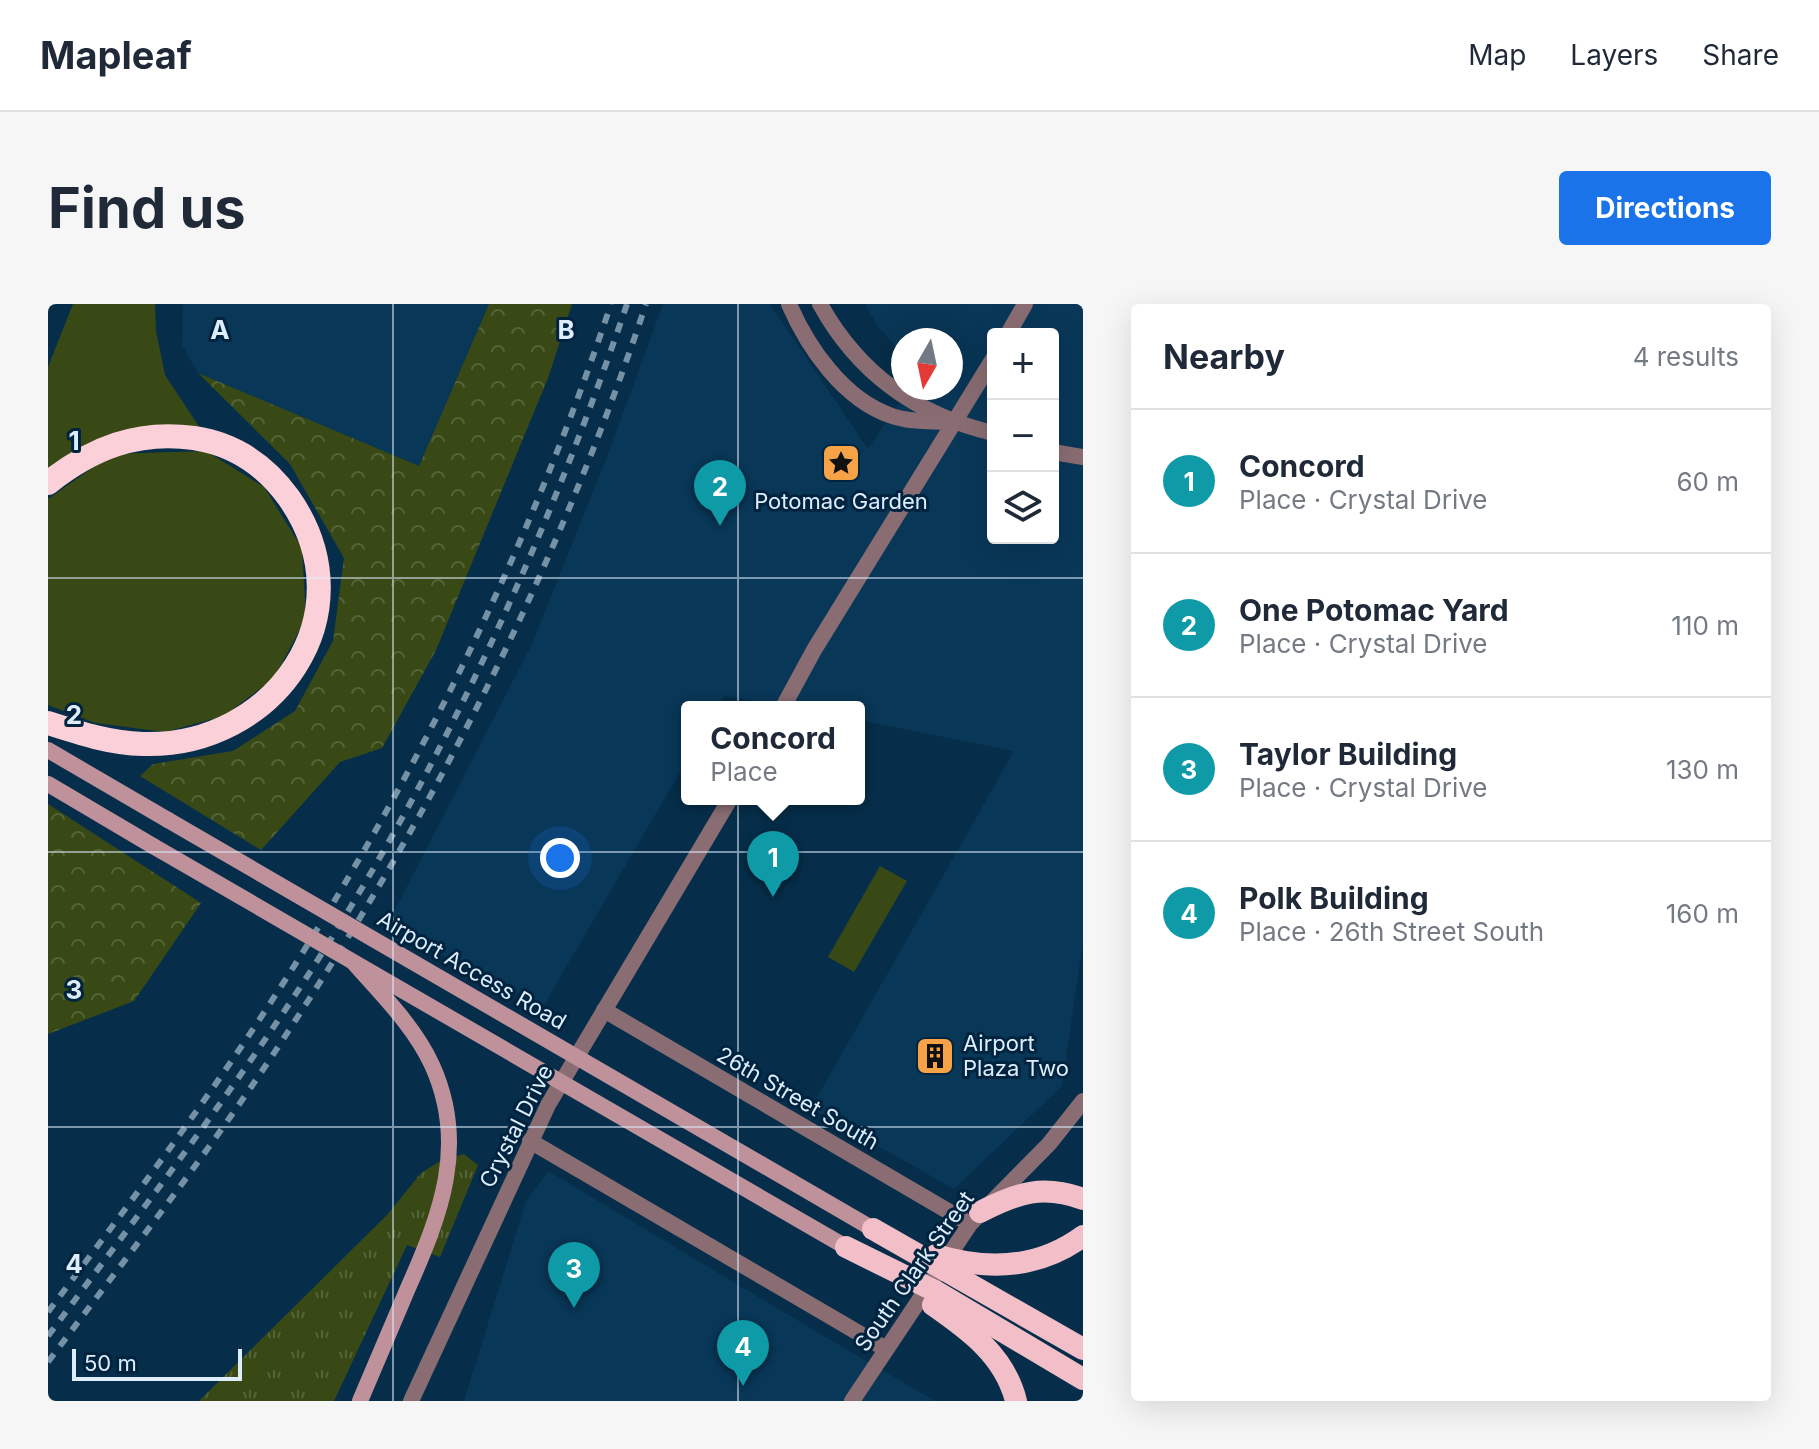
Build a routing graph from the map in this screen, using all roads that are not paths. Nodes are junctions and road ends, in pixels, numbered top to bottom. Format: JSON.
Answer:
{"nodes":[{"id":1,"x":789,"y":304,"type":"edge"},
{"id":2,"x":820,"y":304,"type":"edge"},
{"id":3,"x":1025,"y":304,"type":"edge"},
{"id":4,"x":1011,"y":328,"type":"edge"},
{"id":5,"x":987,"y":370,"type":"edge"},
{"id":6,"x":957,"y":422,"type":"junction"},
{"id":7,"x":987,"y":431,"type":"edge"},
{"id":8,"x":1059,"y":453,"type":"edge"},
{"id":9,"x":1083,"y":457,"type":"edge"},
{"id":10,"x":48,"y":483,"type":"edge"},
{"id":11,"x":786,"y":701,"type":"edge"},
{"id":12,"x":48,"y":723,"type":"edge"},
{"id":13,"x":48,"y":750,"type":"edge"},
{"id":14,"x":48,"y":784,"type":"edge"},
{"id":15,"x":726,"y":805,"type":"edge"},
{"id":16,"x":353,"y":962,"type":"junction"},
{"id":17,"x":604,"y":1010,"type":"junction"},
{"id":18,"x":1083,"y":1101,"type":"edge"},
{"id":19,"x":530,"y":1141,"type":"junction"},
{"id":20,"x":1083,"y":1199,"type":"edge"},
{"id":21,"x":975,"y":1218,"type":"junction"},
{"id":22,"x":873,"y":1229,"type":"junction"},
{"id":23,"x":1083,"y":1236,"type":"edge"},
{"id":24,"x":846,"y":1247,"type":"junction"},
{"id":25,"x":886,"y":1349,"type":"junction"},
{"id":26,"x":1083,"y":1349,"type":"edge"},
{"id":27,"x":1083,"y":1379,"type":"edge"},
{"id":28,"x":360,"y":1401,"type":"edge"},
{"id":29,"x":411,"y":1401,"type":"edge"},
{"id":30,"x":852,"y":1401,"type":"edge"},
{"id":31,"x":1016,"y":1401,"type":"edge"}],
"edges":[{"from":1,"to":6,"type":"street"},
{"from":2,"to":6,"type":"street"},
{"from":3,"to":4,"type":"street"},
{"from":5,"to":6,"type":"street"},
{"from":6,"to":7,"type":"street"},
{"from":6,"to":11,"type":"street"},
{"from":8,"to":9,"type":"street"},
{"from":10,"to":12,"type":"highway"},
{"from":13,"to":22,"type":"main road","name":"Airport Access Road","bridge":true},
{"from":14,"to":16,"type":"main road","bridge":true},
{"from":15,"to":17,"type":"street","name":"Crystal Drive"},
{"from":16,"to":24,"type":"main road","bridge":true},
{"from":16,"to":28,"type":"main road"},
{"from":17,"to":19,"type":"street","name":"Crystal Drive"},
{"from":17,"to":21,"type":"street","name":"26th Street South"},
{"from":18,"to":21,"type":"street","name":"South Clark Street"},
{"from":19,"to":25,"type":"street"},
{"from":19,"to":29,"type":"street","name":"Crystal Drive"},
{"from":20,"to":21,"type":"highway"},
{"from":21,"to":25,"type":"street","name":"South Clark Street"},
{"from":22,"to":23,"type":"highway","bridge":true},
{"from":22,"to":26,"type":"highway","bridge":true},
{"from":24,"to":27,"type":"highway","bridge":true},
{"from":24,"to":31,"type":"highway","bridge":true},
{"from":25,"to":30,"type":"street","name":"South Clark Street"}]}
